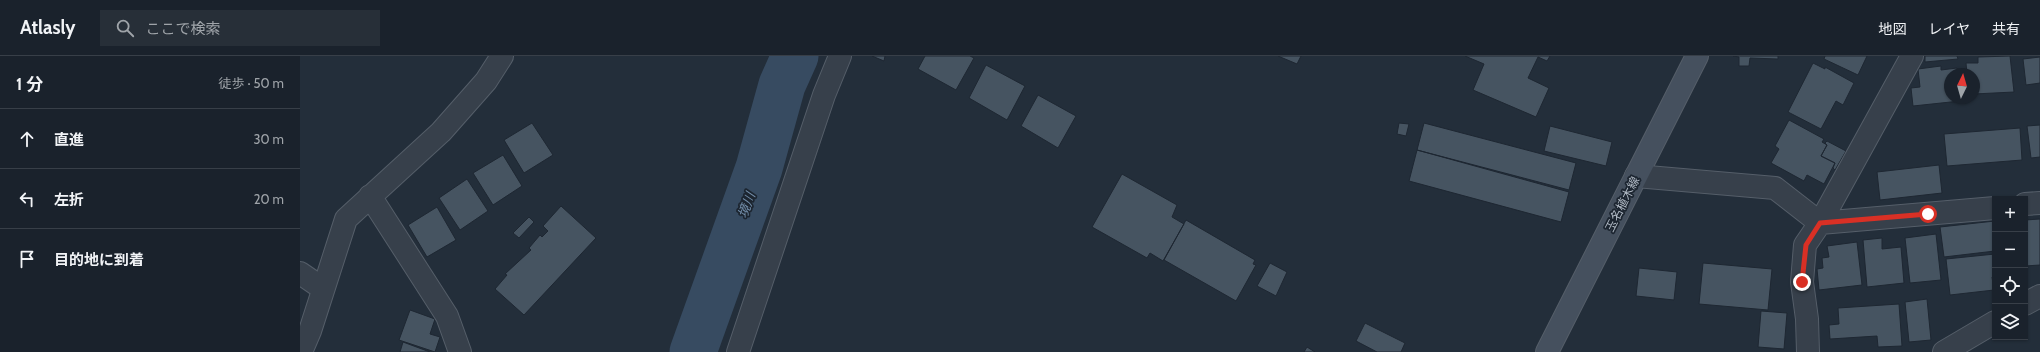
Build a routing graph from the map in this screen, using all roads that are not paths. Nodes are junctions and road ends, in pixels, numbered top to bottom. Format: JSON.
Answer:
{"nodes":[{"id":1,"x":502,"y":56,"type":"edge"},
{"id":2,"x":840,"y":56,"type":"edge"},
{"id":3,"x":1698,"y":56,"type":"edge"},
{"id":4,"x":1912,"y":56,"type":"edge"},
{"id":5,"x":1636,"y":176,"type":"junction"},
{"id":6,"x":370,"y":196,"type":"junction"},
{"id":7,"x":2040,"y":203,"type":"edge"},
{"id":8,"x":2028,"y":204,"type":"edge"},
{"id":9,"x":1992,"y":208,"type":"edge"},
{"id":10,"x":1820,"y":223,"type":"junction"},
{"id":11,"x":300,"y":273,"type":"edge"},
{"id":12,"x":322,"y":288,"type":"junction"},
{"id":13,"x":2040,"y":296,"type":"edge"},
{"id":14,"x":2028,"y":302,"type":"edge"},
{"id":15,"x":1992,"y":324,"type":"edge"},
{"id":16,"x":301,"y":352,"type":"edge"},
{"id":17,"x":460,"y":352,"type":"edge"},
{"id":18,"x":738,"y":352,"type":"edge"},
{"id":19,"x":1547,"y":352,"type":"edge"},
{"id":20,"x":1808,"y":352,"type":"edge"},
{"id":21,"x":1944,"y":352,"type":"edge"}],
"edges":[{"from":1,"to":6,"type":"street"},
{"from":2,"to":18,"type":"street"},
{"from":3,"to":5,"type":"main road","name":"玉名植木線"},
{"from":4,"to":10,"type":"street"},
{"from":5,"to":10,"type":"street"},
{"from":5,"to":19,"type":"main road","name":"玉名植木線"},
{"from":6,"to":12,"type":"street"},
{"from":6,"to":17,"type":"street"},
{"from":7,"to":8,"type":"street"},
{"from":9,"to":10,"type":"street"},
{"from":10,"to":20,"type":"street"},
{"from":11,"to":12,"type":"street"},
{"from":12,"to":16,"type":"street"},
{"from":13,"to":14,"type":"street"},
{"from":15,"to":21,"type":"street"}]}
